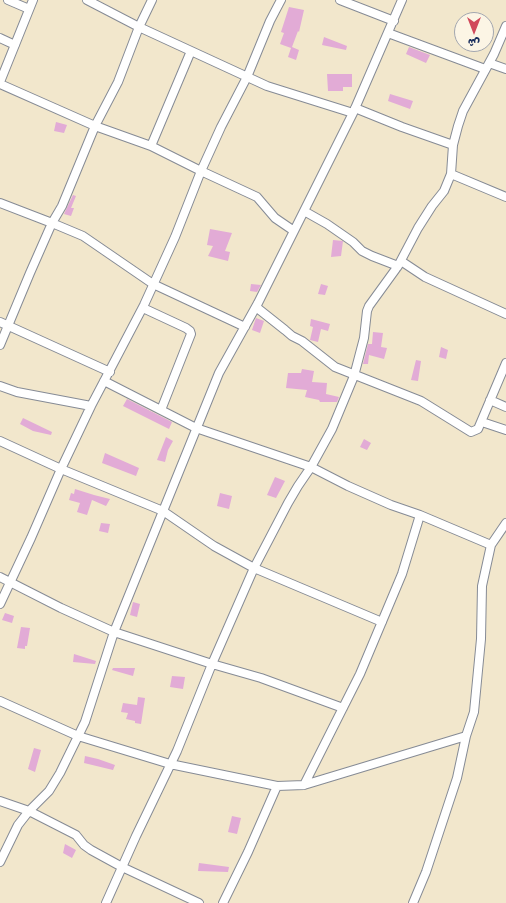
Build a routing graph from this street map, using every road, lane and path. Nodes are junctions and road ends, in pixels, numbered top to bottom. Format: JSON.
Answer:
{"nodes":[{"id":1,"x":8,"y":0,"type":"edge"},
{"id":2,"x":33,"y":0,"type":"edge"},
{"id":3,"x":87,"y":0,"type":"edge"},
{"id":4,"x":152,"y":0,"type":"edge"},
{"id":5,"x":281,"y":0,"type":"edge"},
{"id":6,"x":340,"y":0,"type":"edge"},
{"id":7,"x":402,"y":0,"type":"edge"},
{"id":8,"x":29,"y":10,"type":"junction"},
{"id":9,"x":394,"y":21,"type":"junction"},
{"id":10,"x":506,"y":26,"type":"edge"},
{"id":11,"x":139,"y":27,"type":"junction"},
{"id":12,"x":388,"y":33,"type":"junction"},
{"id":13,"x":0,"y":38,"type":"edge"},
{"id":14,"x":15,"y":45,"type":"junction"},
{"id":15,"x":191,"y":51,"type":"junction"},
{"id":16,"x":487,"y":66,"type":"junction"},
{"id":17,"x":506,"y":69,"type":"edge"},
{"id":18,"x":247,"y":77,"type":"junction"},
{"id":19,"x":0,"y":83,"type":"edge"},
{"id":20,"x":354,"y":110,"type":"junction"},
{"id":21,"x":95,"y":126,"type":"junction"},
{"id":22,"x":453,"y":145,"type":"junction"},
{"id":23,"x":151,"y":146,"type":"junction"},
{"id":24,"x":201,"y":171,"type":"junction"},
{"id":25,"x":451,"y":174,"type":"junction"},
{"id":26,"x":506,"y":197,"type":"edge"},
{"id":27,"x":0,"y":203,"type":"edge"},
{"id":28,"x":304,"y":211,"type":"junction"},
{"id":29,"x":52,"y":223,"type":"junction"},
{"id":30,"x":294,"y":231,"type":"junction"},
{"id":31,"x":399,"y":264,"type":"junction"},
{"id":32,"x":153,"y":284,"type":"junction"},
{"id":33,"x":256,"y":307,"type":"junction"},
{"id":34,"x":143,"y":308,"type":"junction"},
{"id":35,"x":506,"y":314,"type":"edge"},
{"id":36,"x":0,"y":322,"type":"edge"},
{"id":37,"x":8,"y":326,"type":"junction"},
{"id":38,"x":245,"y":327,"type":"junction"},
{"id":39,"x":0,"y":345,"type":"edge"},
{"id":40,"x":506,"y":363,"type":"edge"},
{"id":41,"x":110,"y":372,"type":"junction"},
{"id":42,"x":354,"y":376,"type":"junction"},
{"id":43,"x":104,"y":381,"type":"junction"},
{"id":44,"x":0,"y":386,"type":"edge"},
{"id":45,"x":490,"y":400,"type":"junction"},
{"id":46,"x":91,"y":406,"type":"junction"},
{"id":47,"x":506,"y":406,"type":"edge"},
{"id":48,"x":161,"y":410,"type":"junction"},
{"id":49,"x":482,"y":422,"type":"junction"},
{"id":50,"x":196,"y":428,"type":"junction"},
{"id":51,"x":506,"y":430,"type":"edge"},
{"id":52,"x":0,"y":441,"type":"edge"},
{"id":53,"x":311,"y":467,"type":"junction"},
{"id":54,"x":61,"y":469,"type":"junction"},
{"id":55,"x":163,"y":511,"type":"junction"},
{"id":56,"x":420,"y":515,"type":"junction"},
{"id":57,"x":506,"y":523,"type":"edge"},
{"id":58,"x":491,"y":545,"type":"junction"},
{"id":59,"x":254,"y":568,"type":"junction"},
{"id":60,"x":0,"y":577,"type":"edge"},
{"id":61,"x":11,"y":582,"type":"junction"},
{"id":62,"x":0,"y":604,"type":"edge"},
{"id":63,"x":382,"y":622,"type":"junction"},
{"id":64,"x":114,"y":632,"type":"junction"},
{"id":65,"x":212,"y":664,"type":"junction"},
{"id":66,"x":0,"y":701,"type":"edge"},
{"id":67,"x":343,"y":708,"type":"junction"},
{"id":68,"x":78,"y":736,"type":"junction"},
{"id":69,"x":466,"y":736,"type":"junction"},
{"id":70,"x":170,"y":764,"type":"junction"},
{"id":71,"x":304,"y":785,"type":"junction"},
{"id":72,"x":277,"y":786,"type":"junction"},
{"id":73,"x":0,"y":801,"type":"edge"},
{"id":74,"x":29,"y":811,"type":"junction"},
{"id":75,"x":0,"y":862,"type":"edge"},
{"id":76,"x":122,"y":867,"type":"junction"},
{"id":77,"x":106,"y":903,"type":"edge"},
{"id":78,"x":199,"y":903,"type":"edge"},
{"id":79,"x":223,"y":903,"type":"edge"},
{"id":80,"x":413,"y":903,"type":"edge"}],
"edges":[{"from":1,"to":8,"type":"street"},
{"from":2,"to":8,"type":"street"},
{"from":3,"to":11,"type":"street"},
{"from":4,"to":11,"type":"street"},
{"from":5,"to":18,"type":"street"},
{"from":6,"to":9,"type":"street"},
{"from":7,"to":9,"type":"street"},
{"from":8,"to":14,"type":"street"},
{"from":9,"to":12,"type":"street"},
{"from":10,"to":16,"type":"street"},
{"from":11,"to":15,"type":"street"},
{"from":11,"to":21,"type":"street"},
{"from":12,"to":16,"type":"street"},
{"from":12,"to":20,"type":"street"},
{"from":13,"to":14,"type":"street"},
{"from":14,"to":19,"type":"street"},
{"from":15,"to":18,"type":"street"},
{"from":15,"to":23,"type":"street"},
{"from":16,"to":17,"type":"street"},
{"from":16,"to":22,"type":"street"},
{"from":18,"to":20,"type":"street"},
{"from":18,"to":24,"type":"street"},
{"from":19,"to":21,"type":"street"},
{"from":20,"to":22,"type":"street"},
{"from":20,"to":28,"type":"street"},
{"from":21,"to":23,"type":"street"},
{"from":21,"to":29,"type":"street"},
{"from":22,"to":25,"type":"street"},
{"from":23,"to":24,"type":"street"},
{"from":24,"to":30,"type":"street"},
{"from":24,"to":32,"type":"street"},
{"from":25,"to":26,"type":"street"},
{"from":25,"to":31,"type":"street"},
{"from":27,"to":29,"type":"street"},
{"from":28,"to":30,"type":"street"},
{"from":28,"to":31,"type":"street"},
{"from":29,"to":32,"type":"street"},
{"from":29,"to":37,"type":"street"},
{"from":30,"to":33,"type":"street"},
{"from":31,"to":35,"type":"street"},
{"from":31,"to":42,"type":"street"},
{"from":32,"to":34,"type":"street"},
{"from":32,"to":38,"type":"street"},
{"from":33,"to":38,"type":"street"},
{"from":33,"to":42,"type":"street"},
{"from":34,"to":41,"type":"street"},
{"from":34,"to":48,"type":"street"},
{"from":36,"to":37,"type":"street"},
{"from":37,"to":39,"type":"street"},
{"from":37,"to":41,"type":"street"},
{"from":38,"to":50,"type":"street"},
{"from":40,"to":45,"type":"street"},
{"from":41,"to":43,"type":"street"},
{"from":42,"to":49,"type":"street"},
{"from":42,"to":53,"type":"street"},
{"from":43,"to":46,"type":"street"},
{"from":43,"to":48,"type":"street"},
{"from":44,"to":46,"type":"street"},
{"from":45,"to":47,"type":"street"},
{"from":45,"to":49,"type":"street"},
{"from":46,"to":54,"type":"street"},
{"from":48,"to":50,"type":"street"},
{"from":49,"to":51,"type":"street"},
{"from":50,"to":53,"type":"street"},
{"from":50,"to":55,"type":"street"},
{"from":52,"to":54,"type":"street"},
{"from":53,"to":56,"type":"street"},
{"from":53,"to":59,"type":"street"},
{"from":54,"to":55,"type":"street"},
{"from":54,"to":61,"type":"street"},
{"from":55,"to":59,"type":"street"},
{"from":55,"to":64,"type":"street"},
{"from":56,"to":58,"type":"street"},
{"from":56,"to":63,"type":"street"},
{"from":57,"to":58,"type":"street"},
{"from":58,"to":69,"type":"street"},
{"from":59,"to":63,"type":"street"},
{"from":59,"to":65,"type":"street"},
{"from":60,"to":61,"type":"street"},
{"from":61,"to":62,"type":"street"},
{"from":61,"to":64,"type":"street"},
{"from":63,"to":67,"type":"street"},
{"from":64,"to":65,"type":"street"},
{"from":64,"to":68,"type":"street"},
{"from":65,"to":67,"type":"street"},
{"from":65,"to":70,"type":"street"},
{"from":66,"to":68,"type":"street"},
{"from":67,"to":71,"type":"street"},
{"from":68,"to":70,"type":"street"},
{"from":68,"to":74,"type":"street"},
{"from":69,"to":71,"type":"street"},
{"from":69,"to":80,"type":"street"},
{"from":70,"to":72,"type":"street"},
{"from":70,"to":76,"type":"street"},
{"from":71,"to":72,"type":"street"},
{"from":72,"to":79,"type":"street"},
{"from":73,"to":74,"type":"street"},
{"from":74,"to":75,"type":"street"},
{"from":74,"to":76,"type":"street"},
{"from":76,"to":77,"type":"street"},
{"from":76,"to":78,"type":"street"}]}
